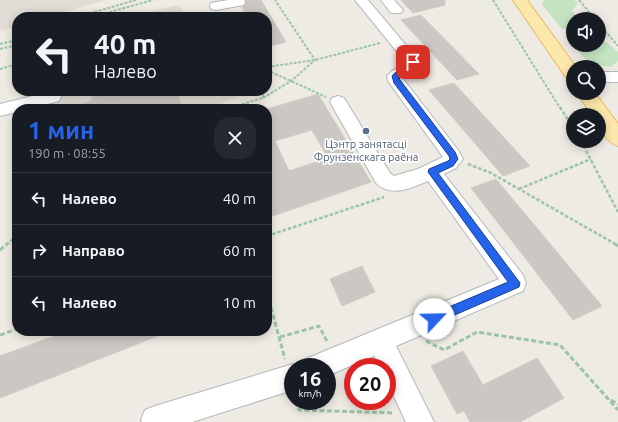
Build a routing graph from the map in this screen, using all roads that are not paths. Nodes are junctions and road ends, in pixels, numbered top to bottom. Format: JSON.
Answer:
{"nodes":[{"id":1,"x":361,"y":0,"type":"edge"},
{"id":2,"x":387,"y":0,"type":"edge"},
{"id":3,"x":520,"y":0,"type":"edge"},
{"id":4,"x":239,"y":2,"type":"dead end"},
{"id":5,"x":216,"y":8,"type":"edge"},
{"id":6,"x":396,"y":10,"type":"dead end"},
{"id":7,"x":566,"y":64,"type":"edge"},
{"id":8,"x":606,"y":77,"type":"edge"},
{"id":9,"x":618,"y":77,"type":"edge"},
{"id":10,"x":53,"y":97,"type":"dead end"},
{"id":11,"x":591,"y":100,"type":"edge"},
{"id":12,"x":338,"y":102,"type":"road end"},
{"id":13,"x":24,"y":104,"type":"edge"},
{"id":14,"x":12,"y":107,"type":"edge"},
{"id":15,"x":0,"y":110,"type":"edge"},
{"id":16,"x":618,"y":139,"type":"edge"},
{"id":17,"x":432,"y":172,"type":"junction"},
{"id":18,"x":379,"y":341,"type":"junction"},
{"id":19,"x":336,"y":359,"type":"edge"},
{"id":20,"x":284,"y":387,"type":"edge"},
{"id":21,"x":418,"y":418,"type":"edge"},
{"id":22,"x":154,"y":421,"type":"edge"}],
"edges":[{"from":1,"to":17,"type":"lane"},
{"from":2,"to":6,"type":"lane"},
{"from":3,"to":7,"type":"main road"},
{"from":4,"to":5,"type":"lane"},
{"from":8,"to":9,"type":"lane"},
{"from":10,"to":13,"type":"lane"},
{"from":11,"to":16,"type":"main road"},
{"from":12,"to":17,"type":"lane"},
{"from":14,"to":15,"type":"lane"},
{"from":17,"to":18,"type":"lane"},
{"from":18,"to":19,"type":"lane"},
{"from":18,"to":21,"type":"lane"},
{"from":20,"to":22,"type":"lane"}]}
